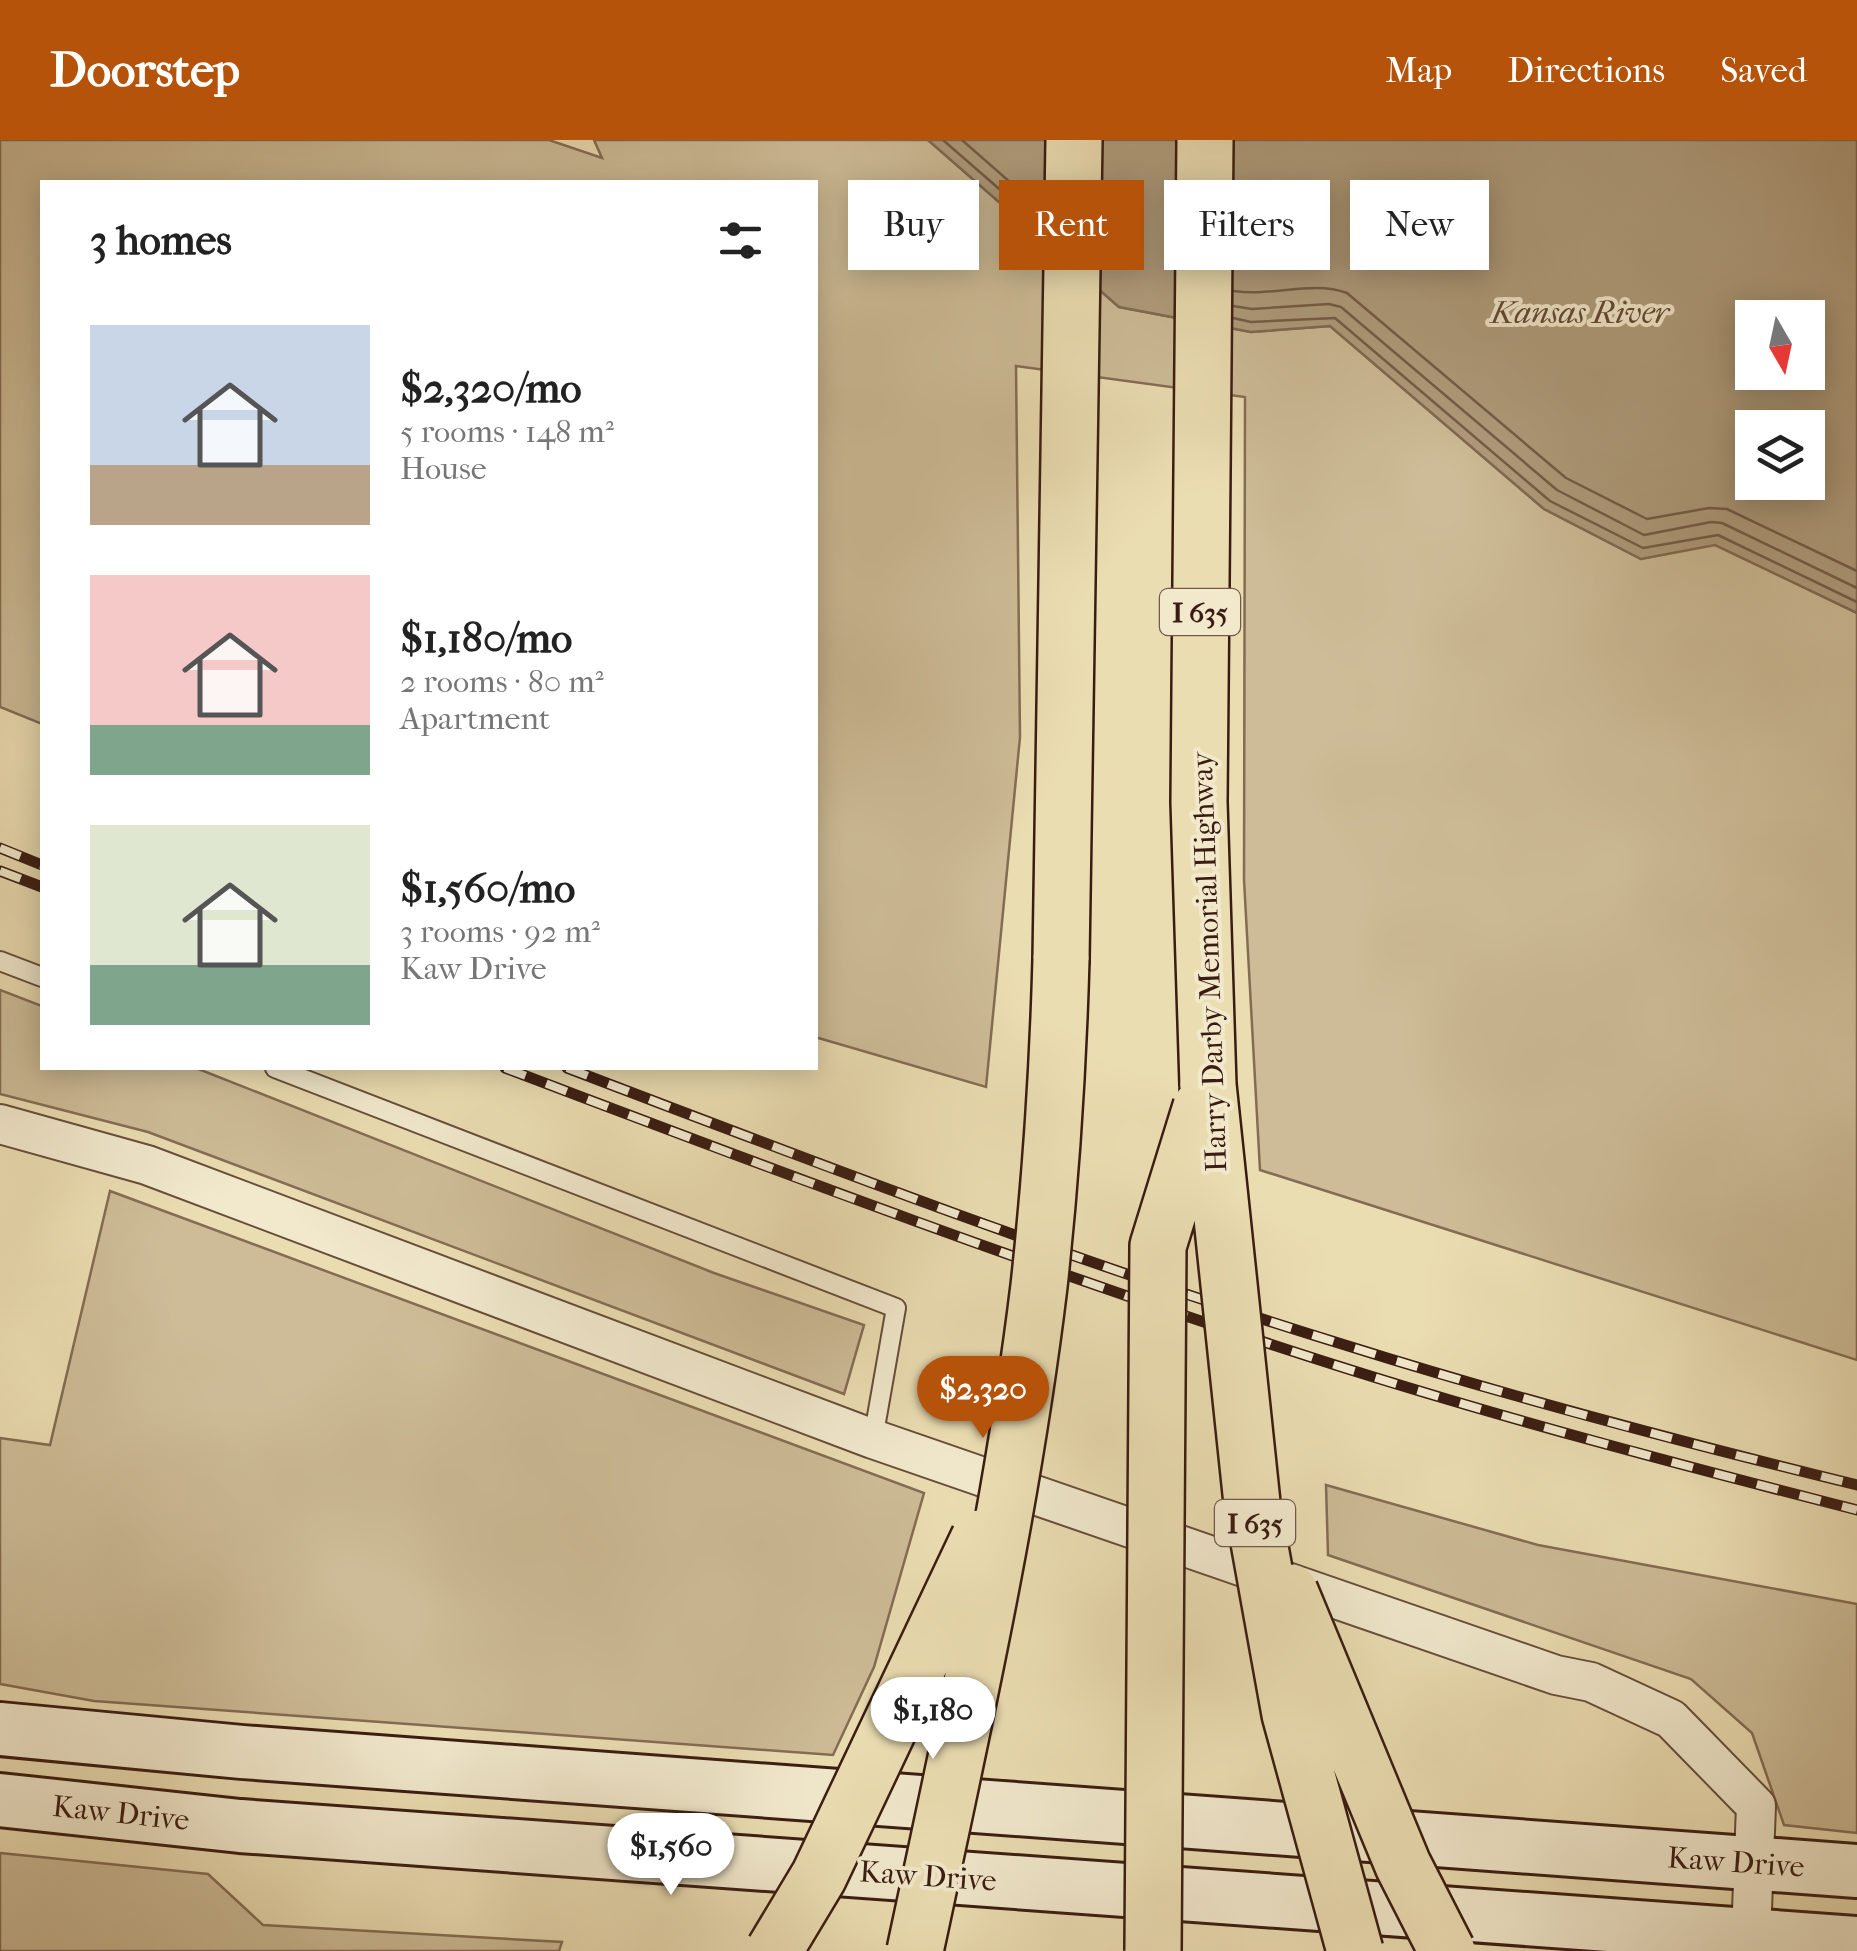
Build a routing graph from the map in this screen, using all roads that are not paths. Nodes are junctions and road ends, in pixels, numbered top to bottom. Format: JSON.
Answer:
{"nodes":[{"id":1,"x":1074,"y":140,"type":"edge"},
{"id":2,"x":1205,"y":140,"type":"edge"},
{"id":3,"x":0,"y":961,"type":"edge"},
{"id":4,"x":40,"y":976,"type":"edge"},
{"id":5,"x":280,"y":1070,"type":"edge"},
{"id":6,"x":1208,"y":1085,"type":"junction"},
{"id":7,"x":0,"y":1124,"type":"edge"},
{"id":8,"x":874,"y":1440,"type":"junction"},
{"id":9,"x":1012,"y":1468,"type":"junction"},
{"id":10,"x":1252,"y":1503,"type":"junction"},
{"id":11,"x":0,"y":1728,"type":"edge"},
{"id":12,"x":0,"y":1800,"type":"edge"},
{"id":13,"x":1754,"y":1864,"type":"junction"},
{"id":14,"x":1857,"y":1871,"type":"edge"},
{"id":15,"x":1751,"y":1935,"type":"junction"},
{"id":16,"x":1857,"y":1944,"type":"edge"},
{"id":17,"x":774,"y":1951,"type":"edge"},
{"id":18,"x":916,"y":1951,"type":"edge"},
{"id":19,"x":1153,"y":1951,"type":"edge"},
{"id":20,"x":1355,"y":1951,"type":"edge"},
{"id":21,"x":1448,"y":1951,"type":"edge"}],
"edges":[{"from":1,"to":9,"type":"highway","bridge":true},
{"from":2,"to":6,"type":"highway","name":"Harry Darby Memorial Highway","number":"I 635"},
{"from":3,"to":4,"type":"lane"},
{"from":5,"to":8,"type":"lane"},
{"from":6,"to":10,"type":"highway","name":"Harry Darby Memorial Highway","number":"I 635","bridge":true},
{"from":6,"to":19,"type":"highway","bridge":true},
{"from":7,"to":8,"type":"street"},
{"from":8,"to":13,"type":"street"},
{"from":9,"to":17,"type":"highway","bridge":true},
{"from":9,"to":18,"type":"highway","bridge":true},
{"from":10,"to":20,"type":"highway","name":"Harry Darby Memorial Highway","number":"I 635","bridge":true},
{"from":10,"to":21,"type":"highway","bridge":true},
{"from":11,"to":13,"type":"main road","name":"Kaw Drive"},
{"from":12,"to":15,"type":"main road","name":"Kaw Drive"},
{"from":13,"to":14,"type":"main road","name":"Kaw Drive"},
{"from":13,"to":15,"type":"street"},
{"from":15,"to":16,"type":"main road","name":"Kaw Drive"}]}
